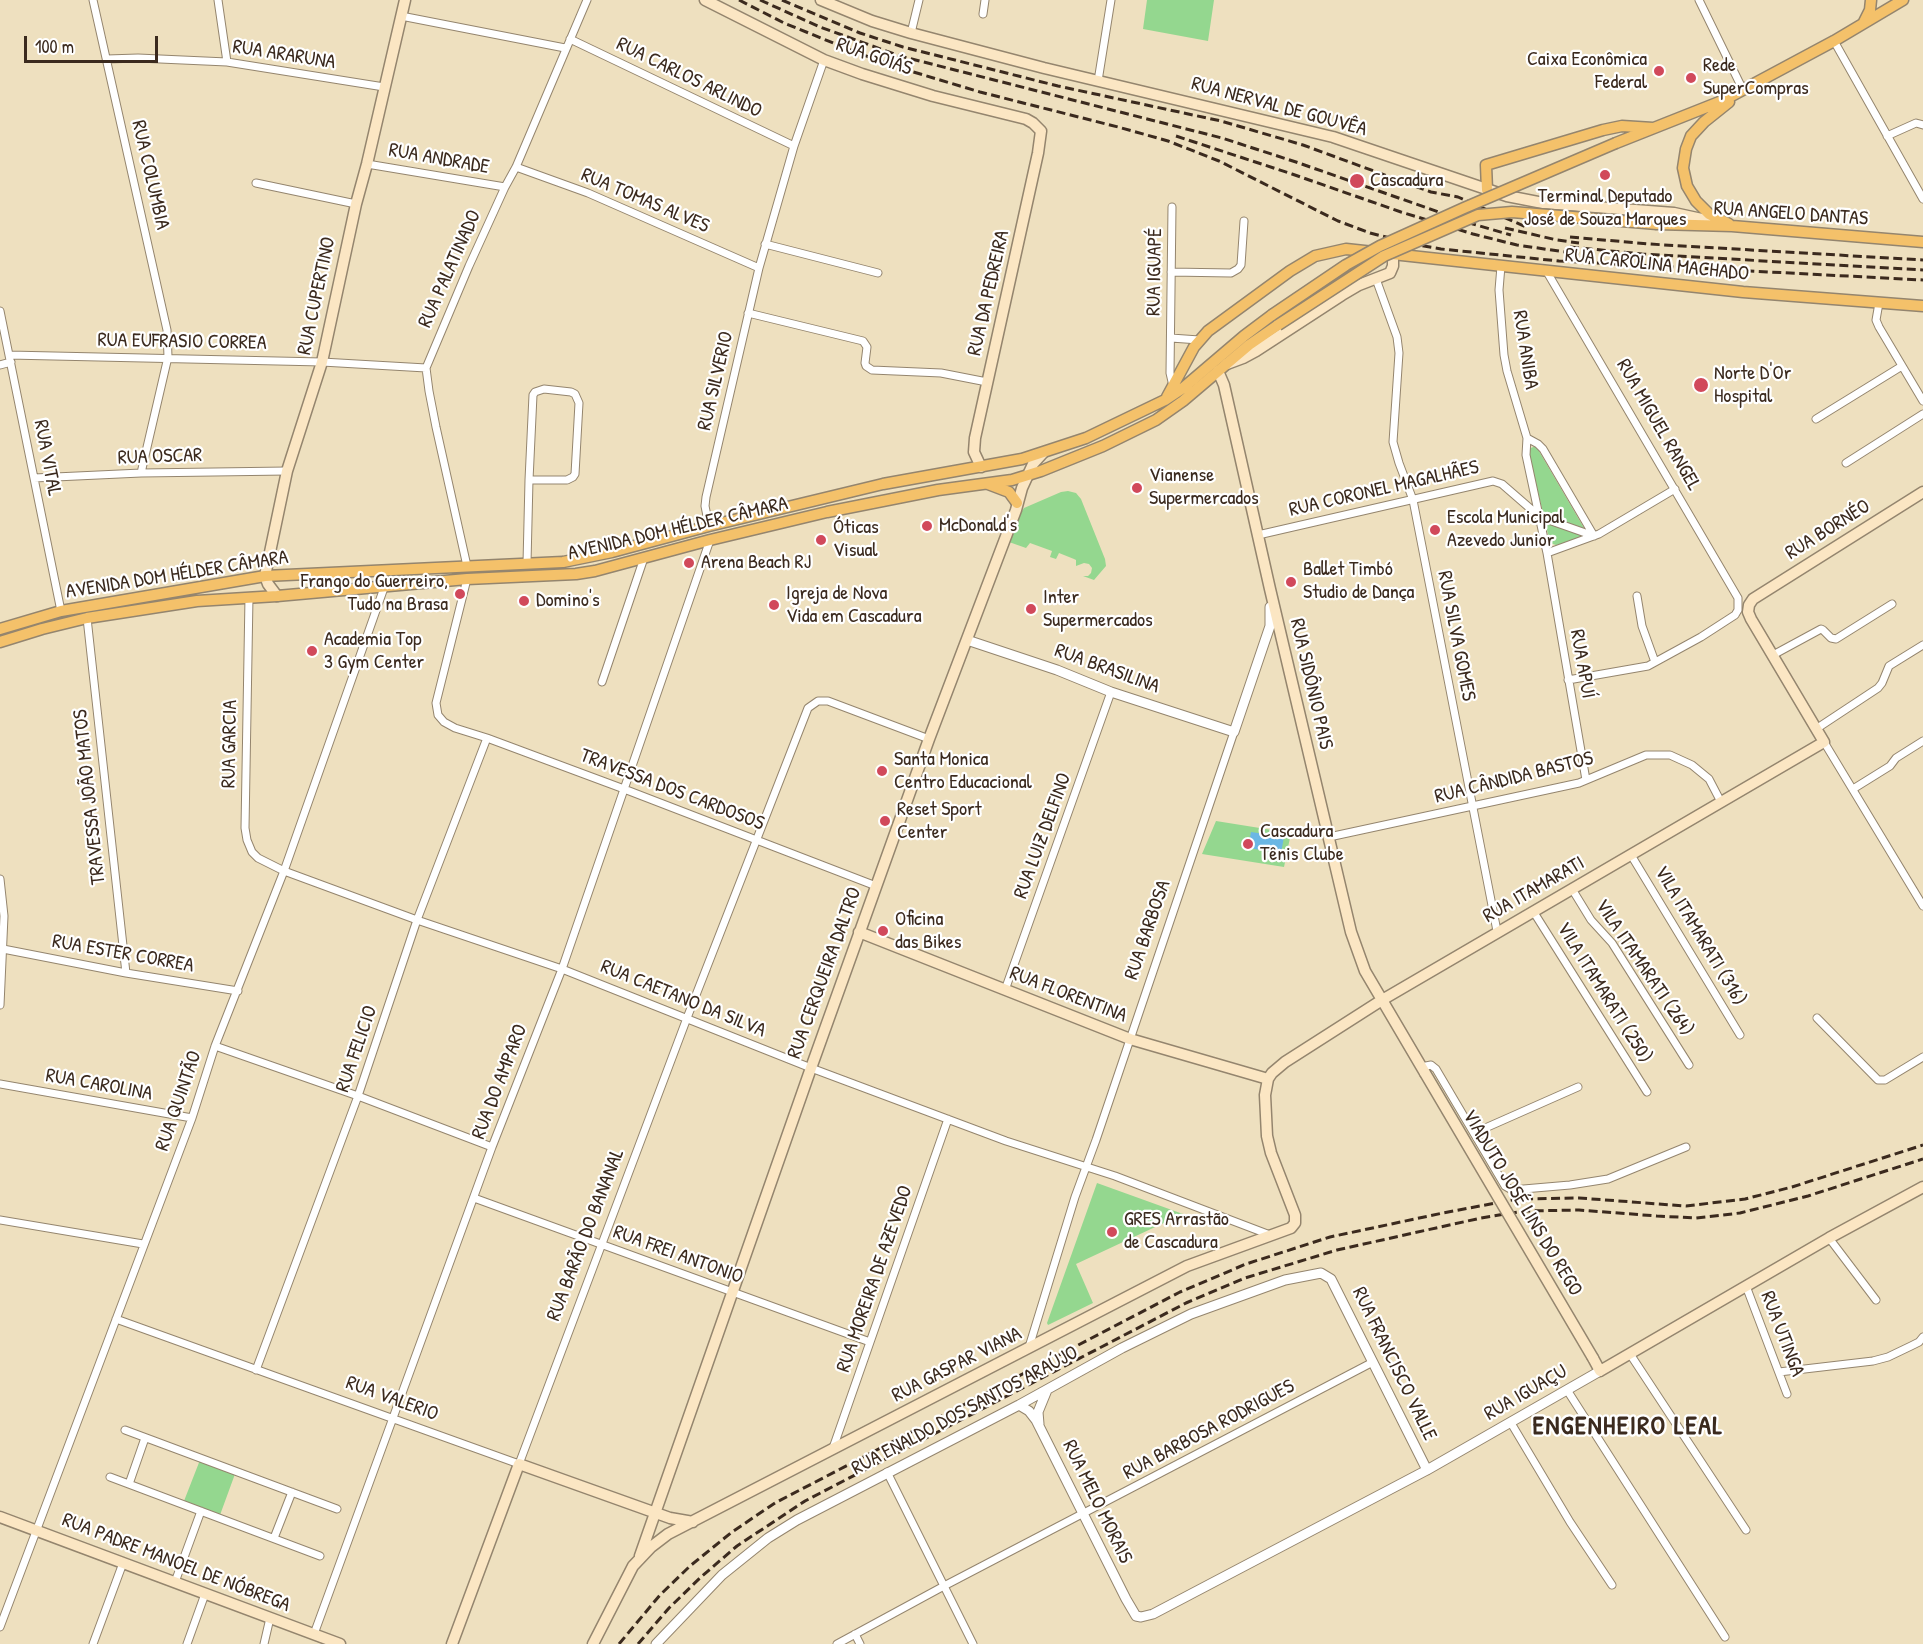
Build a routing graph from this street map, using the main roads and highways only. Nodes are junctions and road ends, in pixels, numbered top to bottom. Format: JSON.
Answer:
{"nodes":[{"id":1,"x":405,"y":0,"type":"edge"},
{"id":2,"x":705,"y":0,"type":"edge"},
{"id":3,"x":821,"y":0,"type":"edge"},
{"id":4,"x":1871,"y":0,"type":"edge"},
{"id":5,"x":1903,"y":0,"type":"edge"},
{"id":6,"x":1864,"y":24,"type":"junction"},
{"id":7,"x":1743,"y":90,"type":"junction"},
{"id":8,"x":1038,"y":127,"type":"joint"},
{"id":9,"x":1653,"y":128,"type":"junction"},
{"id":10,"x":1486,"y":189,"type":"junction"},
{"id":11,"x":1732,"y":226,"type":"junction"},
{"id":12,"x":1923,"y":242,"type":"edge"},
{"id":13,"x":1389,"y":253,"type":"junction"},
{"id":14,"x":1923,"y":306,"type":"edge"},
{"id":15,"x":1278,"y":325,"type":"joint"},
{"id":16,"x":1222,"y":367,"type":"junction"},
{"id":17,"x":1165,"y":400,"type":"junction"},
{"id":18,"x":1043,"y":453,"type":"junction"},
{"id":19,"x":981,"y":467,"type":"junction"},
{"id":20,"x":1028,"y":476,"type":"junction"},
{"id":21,"x":988,"y":484,"type":"junction"},
{"id":22,"x":1923,"y":492,"type":"edge"},
{"id":23,"x":1017,"y":503,"type":"junction"},
{"id":24,"x":265,"y":576,"type":"junction"},
{"id":25,"x":277,"y":596,"type":"junction"},
{"id":26,"x":0,"y":629,"type":"edge"},
{"id":27,"x":0,"y":642,"type":"edge"},
{"id":28,"x":1824,"y":742,"type":"joint"},
{"id":29,"x":859,"y":932,"type":"junction"},
{"id":30,"x":1382,"y":1000,"type":"junction"},
{"id":31,"x":1268,"y":1079,"type":"junction"},
{"id":32,"x":1923,"y":1186,"type":"edge"},
{"id":33,"x":1600,"y":1371,"type":"joint"},
{"id":34,"x":519,"y":1464,"type":"joint"},
{"id":35,"x":655,"y":1512,"type":"junction"},
{"id":36,"x":0,"y":1516,"type":"edge"},
{"id":37,"x":693,"y":1521,"type":"junction"},
{"id":38,"x":639,"y":1558,"type":"junction"},
{"id":39,"x":340,"y":1644,"type":"edge"},
{"id":40,"x":452,"y":1644,"type":"edge"},
{"id":41,"x":593,"y":1644,"type":"edge"}],
"edges":[{"from":1,"to":24,"type":"main road","name":"RUA CUPERTINO"},
{"from":2,"to":8,"type":"main road","name":"RUA GOIÁS"},
{"from":3,"to":10,"type":"main road","name":"RUA NERVAL DE GOUVÊA"},
{"from":4,"to":6,"type":"main road"},
{"from":5,"to":6,"type":"main road"},
{"from":6,"to":7,"type":"main road"},
{"from":7,"to":9,"type":"main road","name":"AVENIDA DOM HÉLDER CÂMARA"},
{"from":7,"to":11,"type":"main road"},
{"from":8,"to":19,"type":"main road","name":"RUA DA PEDREIRA"},
{"from":9,"to":10,"type":"main road"},
{"from":9,"to":17,"type":"main road","name":"AVENIDA DOM HÉLDER CÂMARA","bridge":true},
{"from":10,"to":11,"type":"main road","name":"RUA NERVAL DE GOUVÊA"},
{"from":11,"to":12,"type":"main road","name":"RUA ANGELO DANTAS"},
{"from":11,"to":15,"type":"main road","name":"RUA ANGELO DANTAS","bridge":true},
{"from":13,"to":14,"type":"main road","name":"RUA CAROLINA MACHADO"},
{"from":13,"to":16,"type":"main road","name":"AVENIDA DOM HÉLDER CÂMARA"},
{"from":13,"to":17,"type":"main road"},
{"from":15,"to":16,"type":"main road","name":"AVENIDA DOM HÉLDER CÂMARA"},
{"from":16,"to":20,"type":"main road","name":"AVENIDA DOM HÉLDER CÂMARA"},
{"from":16,"to":30,"type":"main road","name":"RUA SIDÔNIO PAIS"},
{"from":17,"to":18,"type":"main road","name":"AVENIDA DOM HÉLDER CÂMARA"},
{"from":18,"to":19,"type":"main road","name":"AVENIDA DOM HÉLDER CÂMARA"},
{"from":18,"to":20,"type":"main road","name":"RUA CERQUEIRA DALTRO"},
{"from":19,"to":24,"type":"main road","name":"AVENIDA DOM HÉLDER CÂMARA"},
{"from":20,"to":21,"type":"main road","name":"AVENIDA DOM HÉLDER CÂMARA"},
{"from":20,"to":23,"type":"main road","name":"RUA CERQUEIRA DALTRO"},
{"from":21,"to":23,"type":"main road"},
{"from":21,"to":25,"type":"main road","name":"AVENIDA DOM HÉLDER CÂMARA"},
{"from":22,"to":28,"type":"main road","name":"RUA BORNÉO"},
{"from":23,"to":29,"type":"main road","name":"RUA CERQUEIRA DALTRO"},
{"from":24,"to":25,"type":"main road"},
{"from":24,"to":26,"type":"main road","name":"AVENIDA DOM HÉLDER CÂMARA"},
{"from":25,"to":27,"type":"main road","name":"AVENIDA DOM HÉLDER CÂMARA"},
{"from":28,"to":30,"type":"main road","name":"RUA ITAMARATI"},
{"from":29,"to":31,"type":"main road","name":"RUA FLORENTINA"},
{"from":29,"to":35,"type":"main road","name":"RUA CERQUEIRA DALTRO"},
{"from":30,"to":31,"type":"main road","name":"RUA ITAMARATI"},
{"from":30,"to":33,"type":"main road","name":"VIADUTO JOSÉ LINS DO REGO","bridge":true},
{"from":31,"to":37,"type":"main road","name":"RUA GASPAR VIANA"},
{"from":32,"to":33,"type":"main road","name":"RUA IGUAÇU"},
{"from":34,"to":35,"type":"main road","name":"RUA VALERIO"},
{"from":34,"to":40,"type":"main road","name":"RUA BARÃO DO BANANAL"},
{"from":35,"to":37,"type":"main road"},
{"from":35,"to":38,"type":"main road","name":"RUA CERQUEIRA DALTRO"},
{"from":36,"to":39,"type":"main road","name":"RUA PADRE MANOEL DE NÓBREGA"},
{"from":37,"to":38,"type":"main road","name":"RUA GASPAR VIANA"},
{"from":38,"to":41,"type":"main road"}]}
